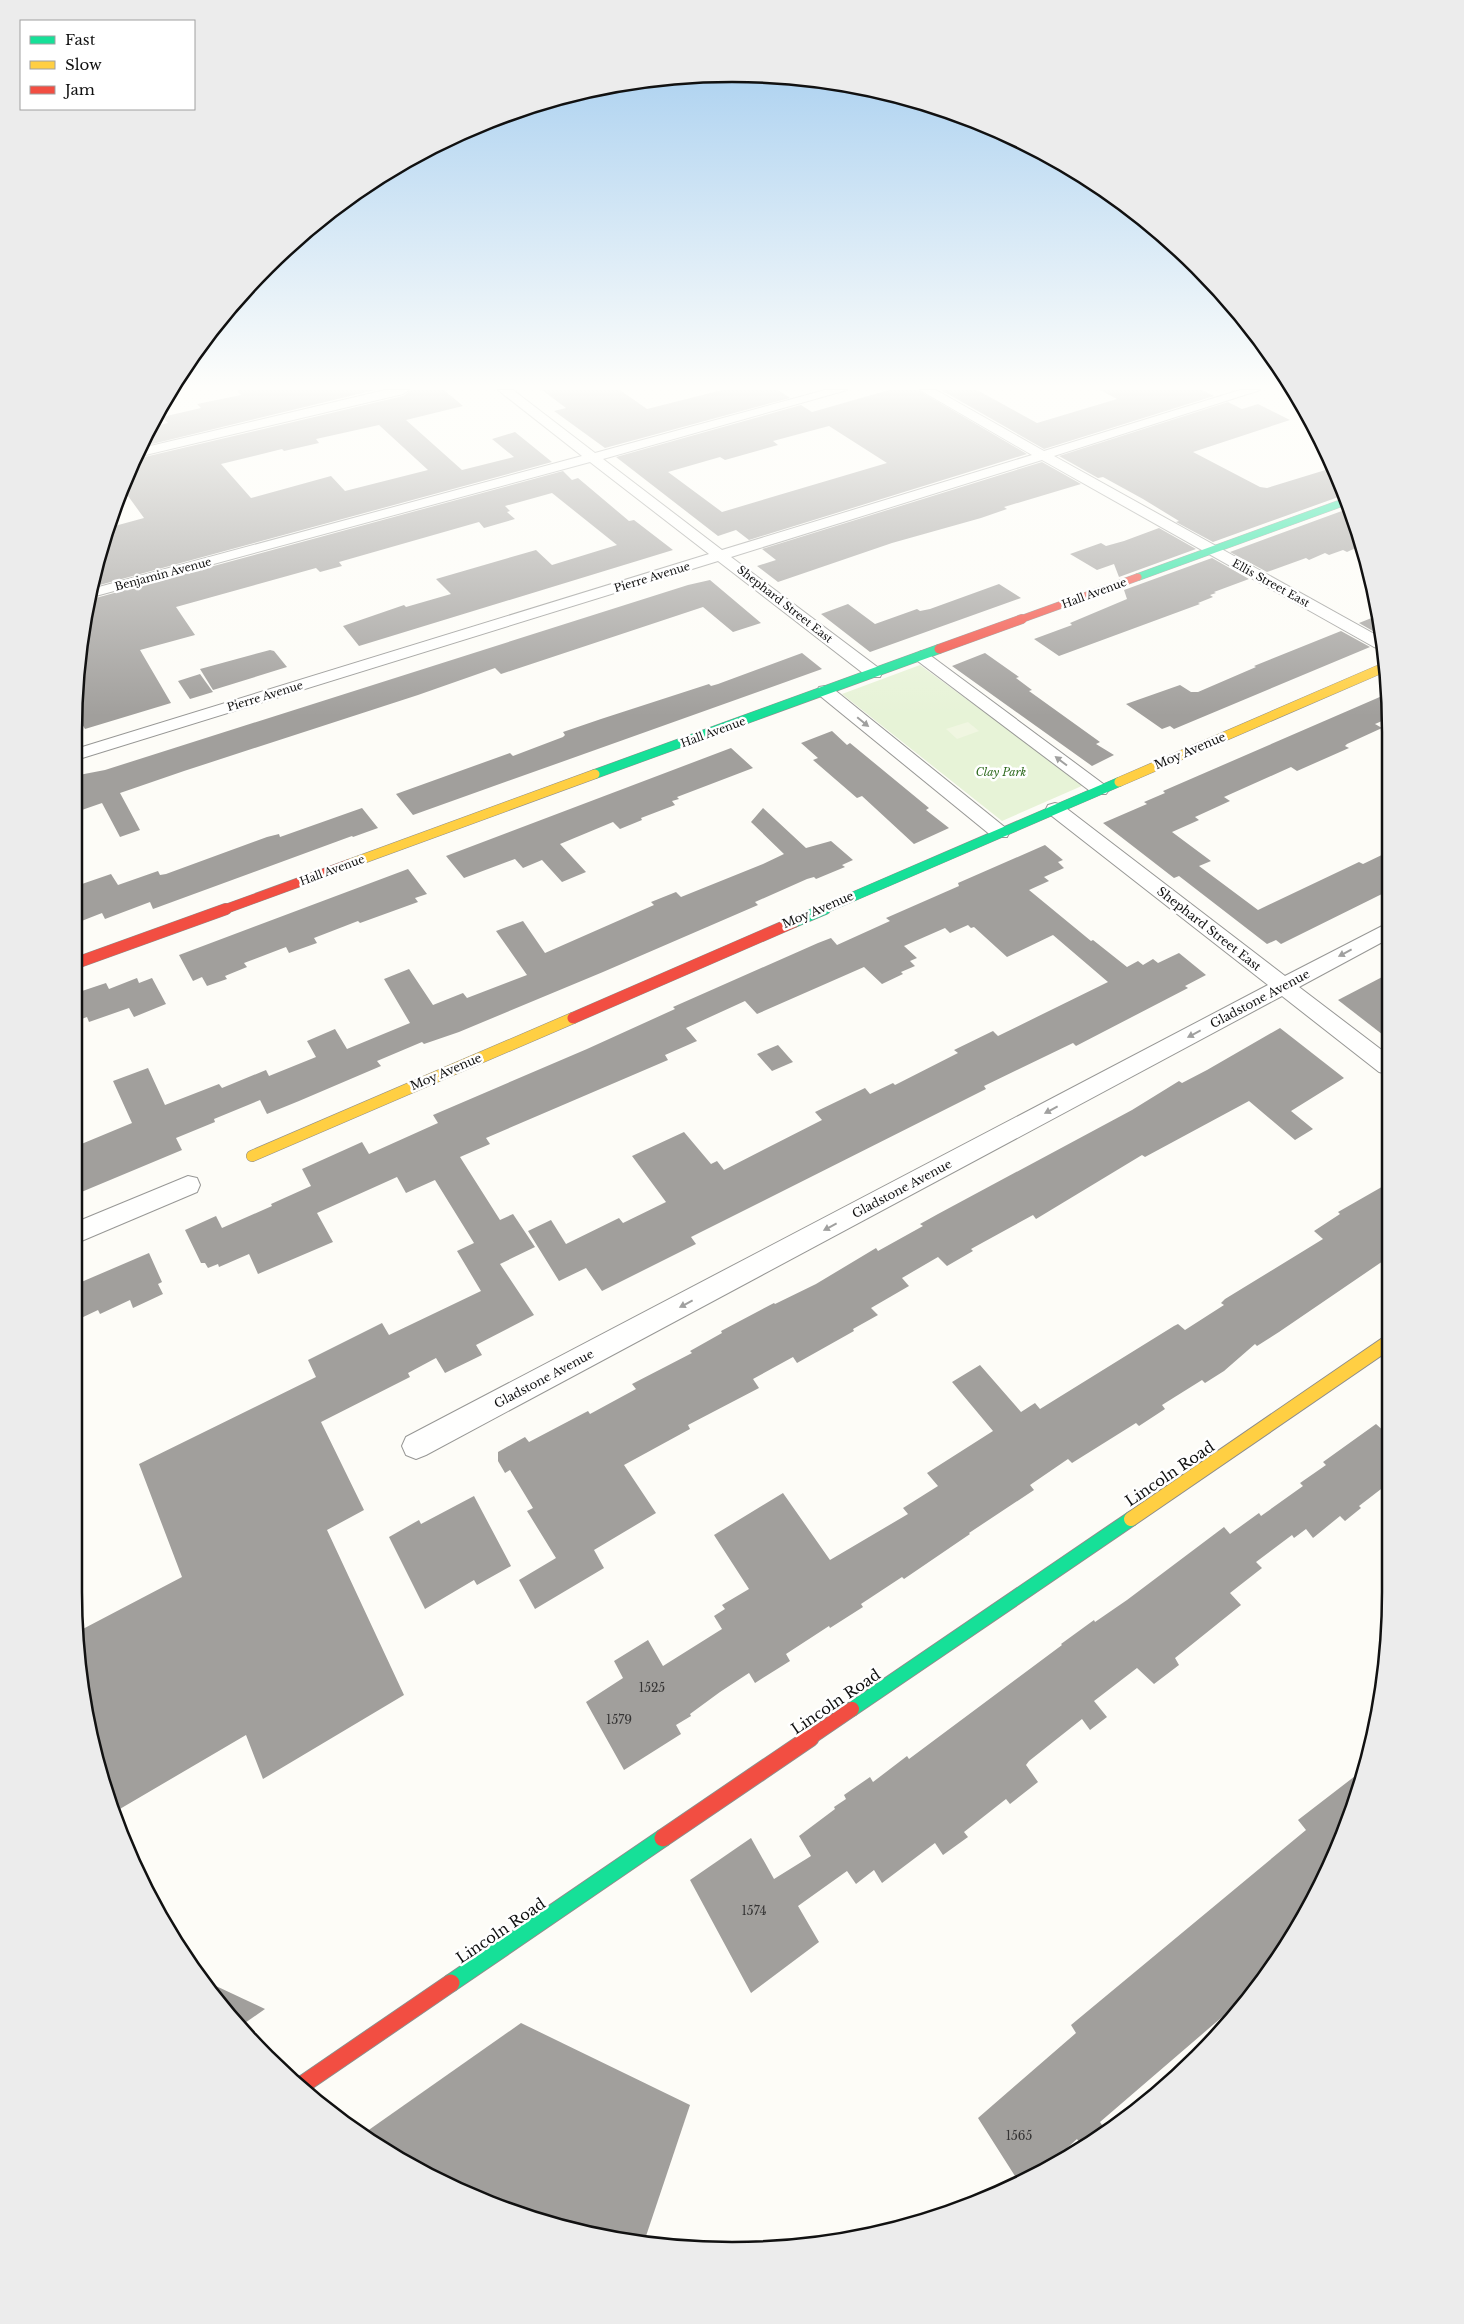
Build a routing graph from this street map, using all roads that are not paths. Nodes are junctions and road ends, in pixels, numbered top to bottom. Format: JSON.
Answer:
{"nodes":[{"id":1,"x":442,"y":498,"type":"edge"},
{"id":2,"x":648,"y":498,"type":"edge"},
{"id":3,"x":905,"y":498,"type":"edge"},
{"id":4,"x":1119,"y":498,"type":"edge"},
{"id":5,"x":1340,"y":504,"type":"edge"},
{"id":6,"x":1212,"y":550,"type":"junction"},
{"id":7,"x":721,"y":555,"type":"junction"},
{"id":8,"x":98,"y":592,"type":"edge"},
{"id":9,"x":1375,"y":641,"type":"edge"},
{"id":10,"x":921,"y":656,"type":"junction"},
{"id":11,"x":1378,"y":670,"type":"edge"},
{"id":12,"x":874,"y":673,"type":"junction"},
{"id":13,"x":825,"y":691,"type":"junction"},
{"id":14,"x":82,"y":753,"type":"edge"},
{"id":15,"x":1100,"y":790,"type":"junction"},
{"id":16,"x":1055,"y":809,"type":"junction"},
{"id":17,"x":1000,"y":833,"type":"junction"},
{"id":18,"x":1382,"y":933,"type":"edge"},
{"id":19,"x":82,"y":961,"type":"edge"},
{"id":20,"x":1284,"y":986,"type":"junction"},
{"id":21,"x":1382,"y":1062,"type":"edge"},
{"id":22,"x":252,"y":1156,"type":"dead end"},
{"id":23,"x":188,"y":1185,"type":"dead end"},
{"id":24,"x":82,"y":1231,"type":"edge"},
{"id":25,"x":1382,"y":1347,"type":"edge"},
{"id":26,"x":416,"y":1446,"type":"dead end"},
{"id":27,"x":306,"y":2082,"type":"edge"}],
"edges":[{"from":1,"to":8,"type":"street","name":"Benjamin Avenue"},
{"from":2,"to":7,"type":"street","name":"Shephard Street East"},
{"from":3,"to":7,"type":"street","name":"Pierre Avenue"},
{"from":4,"to":6,"type":"street","name":"Ellis Street East"},
{"from":5,"to":6,"type":"street","name":"Hall Avenue"},
{"from":6,"to":9,"type":"street","name":"Ellis Street East"},
{"from":6,"to":10,"type":"street","name":"Hall Avenue"},
{"from":7,"to":12,"type":"street","name":"Shephard Street East"},
{"from":7,"to":14,"type":"street","name":"Pierre Avenue"},
{"from":10,"to":12,"type":"street","name":"Hall Avenue"},
{"from":15,"to":10,"type":"street","one_way":true},
{"from":11,"to":15,"type":"street","name":"Moy Avenue"},
{"from":12,"to":13,"type":"street","name":"Hall Avenue"},
{"from":13,"to":17,"type":"street","one_way":true},
{"from":13,"to":19,"type":"street","name":"Hall Avenue"},
{"from":15,"to":16,"type":"street","name":"Moy Avenue"},
{"from":16,"to":17,"type":"street","name":"Moy Avenue"},
{"from":16,"to":20,"type":"street","name":"Shephard Street East"},
{"from":17,"to":22,"type":"street","name":"Moy Avenue"},
{"from":18,"to":20,"type":"street","name":"Gladstone Avenue","one_way":true},
{"from":20,"to":21,"type":"street","name":"Shephard Street East"},
{"from":20,"to":26,"type":"street","name":"Gladstone Avenue","one_way":true},
{"from":23,"to":24,"type":"street"},
{"from":25,"to":27,"type":"street","name":"Lincoln Road"}]}
